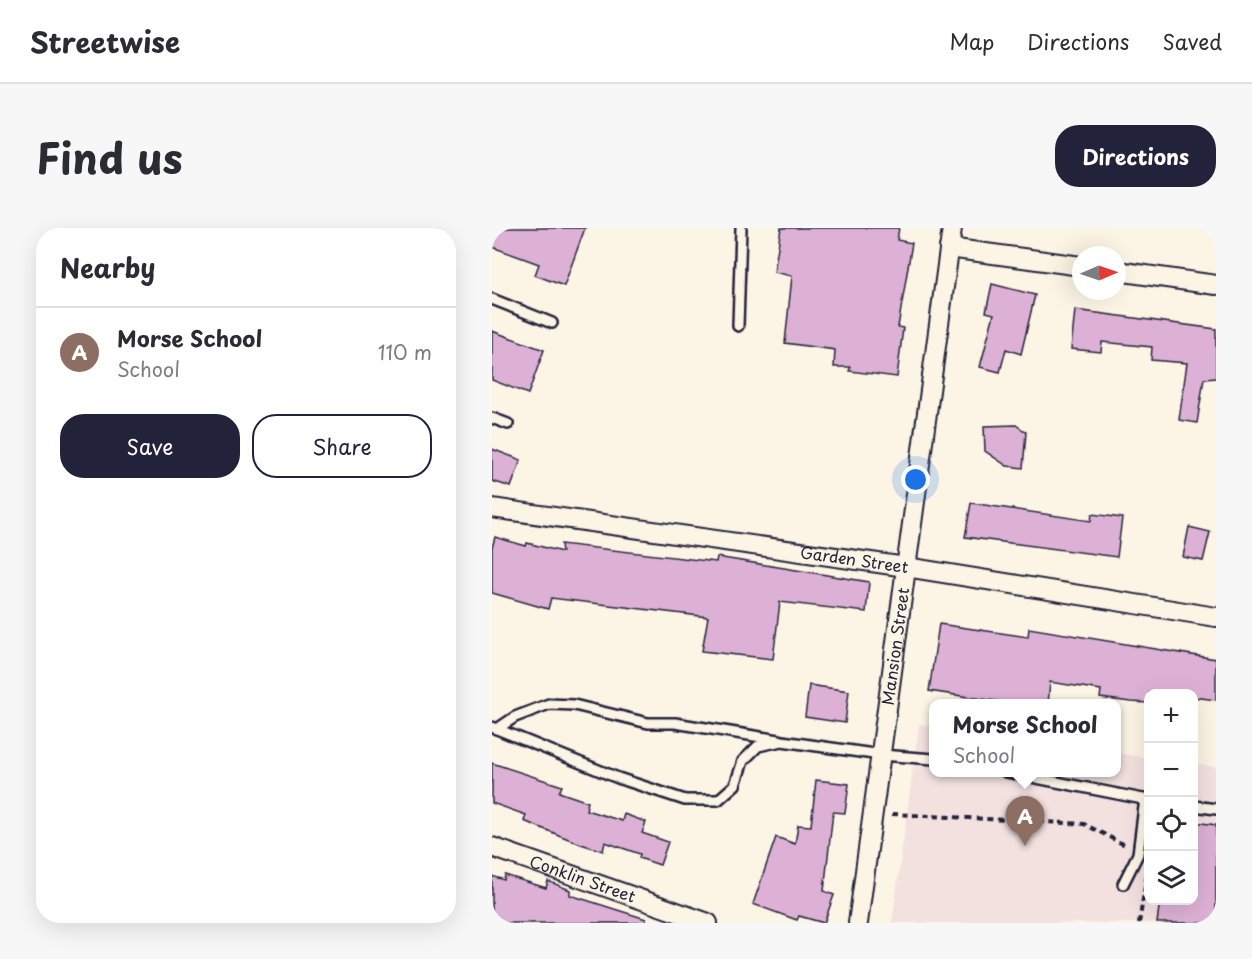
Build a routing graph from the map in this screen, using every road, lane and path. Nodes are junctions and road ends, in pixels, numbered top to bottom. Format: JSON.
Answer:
{"nodes":[{"id":1,"x":741,"y":228,"type":"edge"},
{"id":2,"x":952,"y":228,"type":"edge"},
{"id":3,"x":949,"y":248,"type":"junction"},
{"id":4,"x":1072,"y":265,"type":"edge"},
{"id":5,"x":1126,"y":272,"type":"edge"},
{"id":6,"x":1216,"y":285,"type":"edge"},
{"id":7,"x":492,"y":299,"type":"edge"},
{"id":8,"x":552,"y":323,"type":"dead end"},
{"id":9,"x":738,"y":326,"type":"dead end"},
{"id":10,"x":492,"y":418,"type":"edge"},
{"id":11,"x":508,"y":424,"type":"dead end"},
{"id":12,"x":492,"y":508,"type":"edge"},
{"id":13,"x":906,"y":567,"type":"junction"},
{"id":14,"x":1216,"y":617,"type":"edge"},
{"id":15,"x":494,"y":728,"type":"edge"},
{"id":16,"x":782,"y":741,"type":"junction"},
{"id":17,"x":881,"y":755,"type":"junction"},
{"id":18,"x":929,"y":759,"type":"edge"},
{"id":19,"x":1031,"y":777,"type":"edge"},
{"id":20,"x":1144,"y":799,"type":"edge"},
{"id":21,"x":1198,"y":807,"type":"edge"},
{"id":22,"x":1216,"y":809,"type":"edge"},
{"id":23,"x":873,"y":813,"type":"junction"},
{"id":24,"x":1144,"y":818,"type":"edge"},
{"id":25,"x":492,"y":847,"type":"edge"},
{"id":26,"x":1138,"y":854,"type":"junction"},
{"id":27,"x":1122,"y":884,"type":"dead end"},
{"id":28,"x":1144,"y":891,"type":"edge"},
{"id":29,"x":708,"y":923,"type":"edge"},
{"id":30,"x":858,"y":923,"type":"edge"},
{"id":31,"x":1139,"y":923,"type":"edge"}],
"edges":[{"from":1,"to":9,"type":"lane"},
{"from":2,"to":3,"type":"street","name":"Mansion Street"},
{"from":3,"to":4,"type":"street"},
{"from":3,"to":13,"type":"street","name":"Mansion Street"},
{"from":5,"to":6,"type":"street"},
{"from":7,"to":8,"type":"lane"},
{"from":10,"to":11,"type":"lane"},
{"from":12,"to":13,"type":"street","name":"Garden Street"},
{"from":13,"to":14,"type":"street","name":"Garden Street"},
{"from":13,"to":17,"type":"street","name":"Mansion Street"},
{"from":15,"to":16,"type":"lane"},
{"from":15,"to":16,"type":"lane"},
{"from":16,"to":17,"type":"lane"},
{"from":17,"to":18,"type":"lane"},
{"from":17,"to":23,"type":"street","name":"Mansion Street"},
{"from":19,"to":20,"type":"lane"},
{"from":21,"to":22,"type":"lane"},
{"from":23,"to":26,"type":"path"},
{"from":23,"to":30,"type":"street","name":"Mansion Street"},
{"from":24,"to":26,"type":"lane"},
{"from":25,"to":29,"type":"street","name":"Conklin Street"},
{"from":26,"to":27,"type":"lane"},
{"from":28,"to":31,"type":"path"}]}
